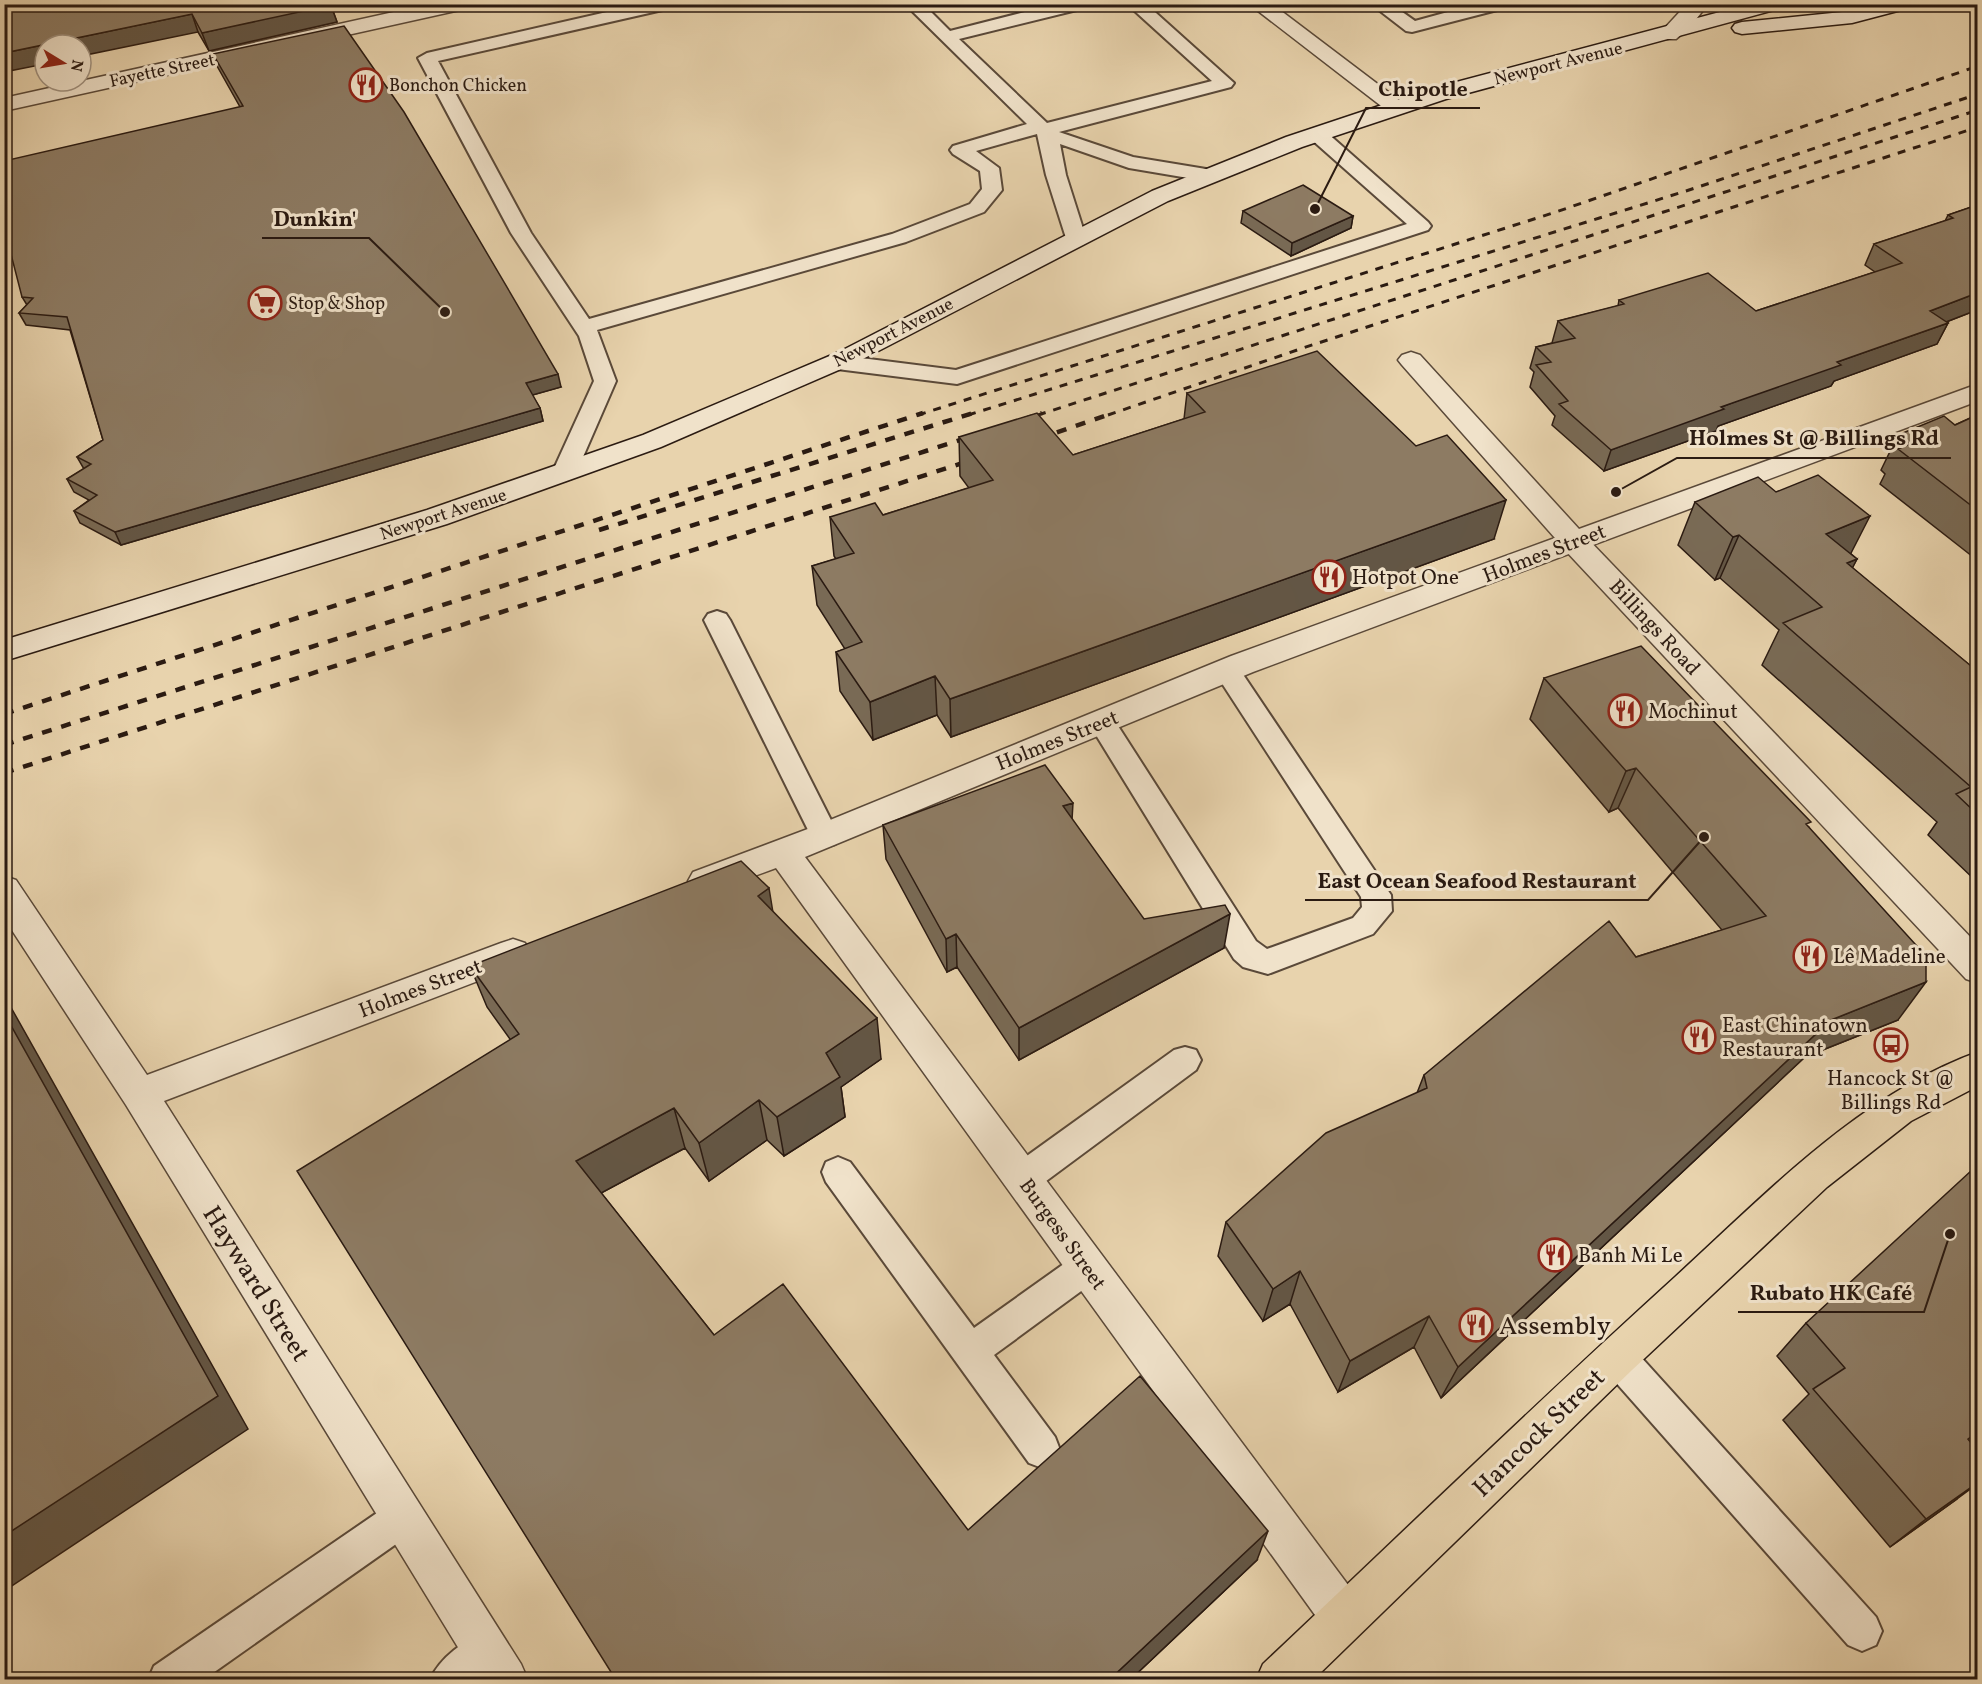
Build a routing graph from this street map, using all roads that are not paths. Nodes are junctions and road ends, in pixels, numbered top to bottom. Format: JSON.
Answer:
{"nodes":[{"id":1,"x":460,"y":4,"type":"edge"},
{"id":2,"x":667,"y":4,"type":"edge"},
{"id":3,"x":913,"y":4,"type":"edge"},
{"id":4,"x":1079,"y":4,"type":"edge"},
{"id":5,"x":1136,"y":4,"type":"edge"},
{"id":6,"x":1259,"y":4,"type":"edge"},
{"id":7,"x":1379,"y":4,"type":"edge"},
{"id":8,"x":1499,"y":4,"type":"edge"},
{"id":9,"x":1698,"y":4,"type":"edge"},
{"id":10,"x":1775,"y":4,"type":"edge"},
{"id":11,"x":1902,"y":4,"type":"edge"},
{"id":12,"x":1669,"y":35,"type":"junction"},
{"id":13,"x":946,"y":38,"type":"junction"},
{"id":14,"x":4,"y":105,"type":"edge"},
{"id":15,"x":1397,"y":107,"type":"junction"},
{"id":16,"x":1043,"y":131,"type":"junction"},
{"id":17,"x":1318,"y":135,"type":"junction"},
{"id":18,"x":1212,"y":176,"type":"junction"},
{"id":19,"x":1076,"y":238,"type":"junction"},
{"id":20,"x":587,"y":331,"type":"junction"},
{"id":21,"x":1411,"y":360,"type":"dead end"},
{"id":22,"x":837,"y":362,"type":"junction"},
{"id":23,"x":1977,"y":392,"type":"edge"},
{"id":24,"x":564,"y":472,"type":"junction"},
{"id":25,"x":1575,"y":542,"type":"junction"},
{"id":26,"x":717,"y":620,"type":"dead end"},
{"id":27,"x":4,"y":651,"type":"edge"},
{"id":28,"x":1227,"y":671,"type":"junction"},
{"id":29,"x":1101,"y":722,"type":"junction"},
{"id":30,"x":825,"y":836,"type":"junction"},
{"id":31,"x":782,"y":851,"type":"junction"},
{"id":32,"x":4,"y":889,"type":"edge"},
{"id":33,"x":672,"y":894,"type":"edge"},
{"id":34,"x":540,"y":943,"type":"edge"},
{"id":35,"x":1977,"y":969,"type":"edge"},
{"id":36,"x":1185,"y":1060,"type":"dead end"},
{"id":37,"x":1977,"y":1068,"type":"edge"},
{"id":38,"x":139,"y":1094,"type":"junction"},
{"id":39,"x":838,"y":1172,"type":"dead end"},
{"id":40,"x":1022,"y":1179,"type":"junction"},
{"id":41,"x":1087,"y":1267,"type":"junction"},
{"id":42,"x":970,"y":1352,"type":"junction"},
{"id":43,"x":1617,"y":1357,"type":"junction"},
{"id":44,"x":1042,"y":1450,"type":"dead end"},
{"id":45,"x":403,"y":1517,"type":"junction"},
{"id":46,"x":1344,"y":1617,"type":"junction"},
{"id":47,"x":1862,"y":1631,"type":"dead end"},
{"id":48,"x":496,"y":1665,"type":"edge"},
{"id":49,"x":168,"y":1680,"type":"edge"},
{"id":50,"x":450,"y":1680,"type":"edge"},
{"id":51,"x":1279,"y":1680,"type":"edge"}],
"edges":[{"from":1,"to":14,"type":"street","name":"Fayette Street"},
{"from":2,"to":20,"type":"lane"},
{"from":3,"to":13,"type":"lane"},
{"from":4,"to":13,"type":"lane"},
{"from":5,"to":16,"type":"lane"},
{"from":6,"to":15,"type":"street"},
{"from":7,"to":8,"type":"lane"},
{"from":9,"to":12,"type":"street"},
{"from":10,"to":12,"type":"street","name":"Newport Avenue"},
{"from":11,"to":12,"type":"street"},
{"from":12,"to":15,"type":"street","name":"Newport Avenue"},
{"from":13,"to":16,"type":"lane"},
{"from":15,"to":17,"type":"street","name":"Newport Avenue"},
{"from":16,"to":18,"type":"lane"},
{"from":16,"to":19,"type":"lane"},
{"from":16,"to":20,"type":"lane"},
{"from":17,"to":18,"type":"street","name":"Newport Avenue"},
{"from":17,"to":22,"type":"lane"},
{"from":18,"to":19,"type":"street","name":"Newport Avenue"},
{"from":19,"to":22,"type":"street","name":"Newport Avenue"},
{"from":20,"to":24,"type":"lane"},
{"from":21,"to":25,"type":"street","name":"Billings Road"},
{"from":22,"to":24,"type":"street","name":"Newport Avenue"},
{"from":23,"to":25,"type":"street","name":"Holmes Street"},
{"from":24,"to":27,"type":"street","name":"Newport Avenue"},
{"from":25,"to":28,"type":"street","name":"Holmes Street"},
{"from":25,"to":35,"type":"street","name":"Billings Road"},
{"from":26,"to":30,"type":"lane"},
{"from":28,"to":29,"type":"street","name":"Holmes Street"},
{"from":28,"to":29,"type":"lane"},
{"from":29,"to":30,"type":"street","name":"Holmes Street"},
{"from":30,"to":31,"type":"street","name":"Holmes Street"},
{"from":31,"to":33,"type":"street","name":"Holmes Street"},
{"from":31,"to":40,"type":"street","name":"Burgess Street"},
{"from":32,"to":38,"type":"street","name":"Hayward Street"},
{"from":34,"to":38,"type":"street","name":"Holmes Street"},
{"from":36,"to":40,"type":"lane"},
{"from":37,"to":43,"type":"main road","name":"Hancock Street"},
{"from":38,"to":45,"type":"street","name":"Hayward Street"},
{"from":39,"to":42,"type":"lane"},
{"from":40,"to":41,"type":"street","name":"Burgess Street"},
{"from":41,"to":42,"type":"lane"},
{"from":41,"to":46,"type":"street","name":"Burgess Street"},
{"from":42,"to":44,"type":"lane"},
{"from":43,"to":46,"type":"main road","name":"Hancock Street"},
{"from":43,"to":47,"type":"lane"},
{"from":45,"to":48,"type":"street","name":"Hayward Street"},
{"from":45,"to":49,"type":"lane"},
{"from":46,"to":51,"type":"main road","name":"Hancock Street"},
{"from":48,"to":50,"type":"lane"}]}
